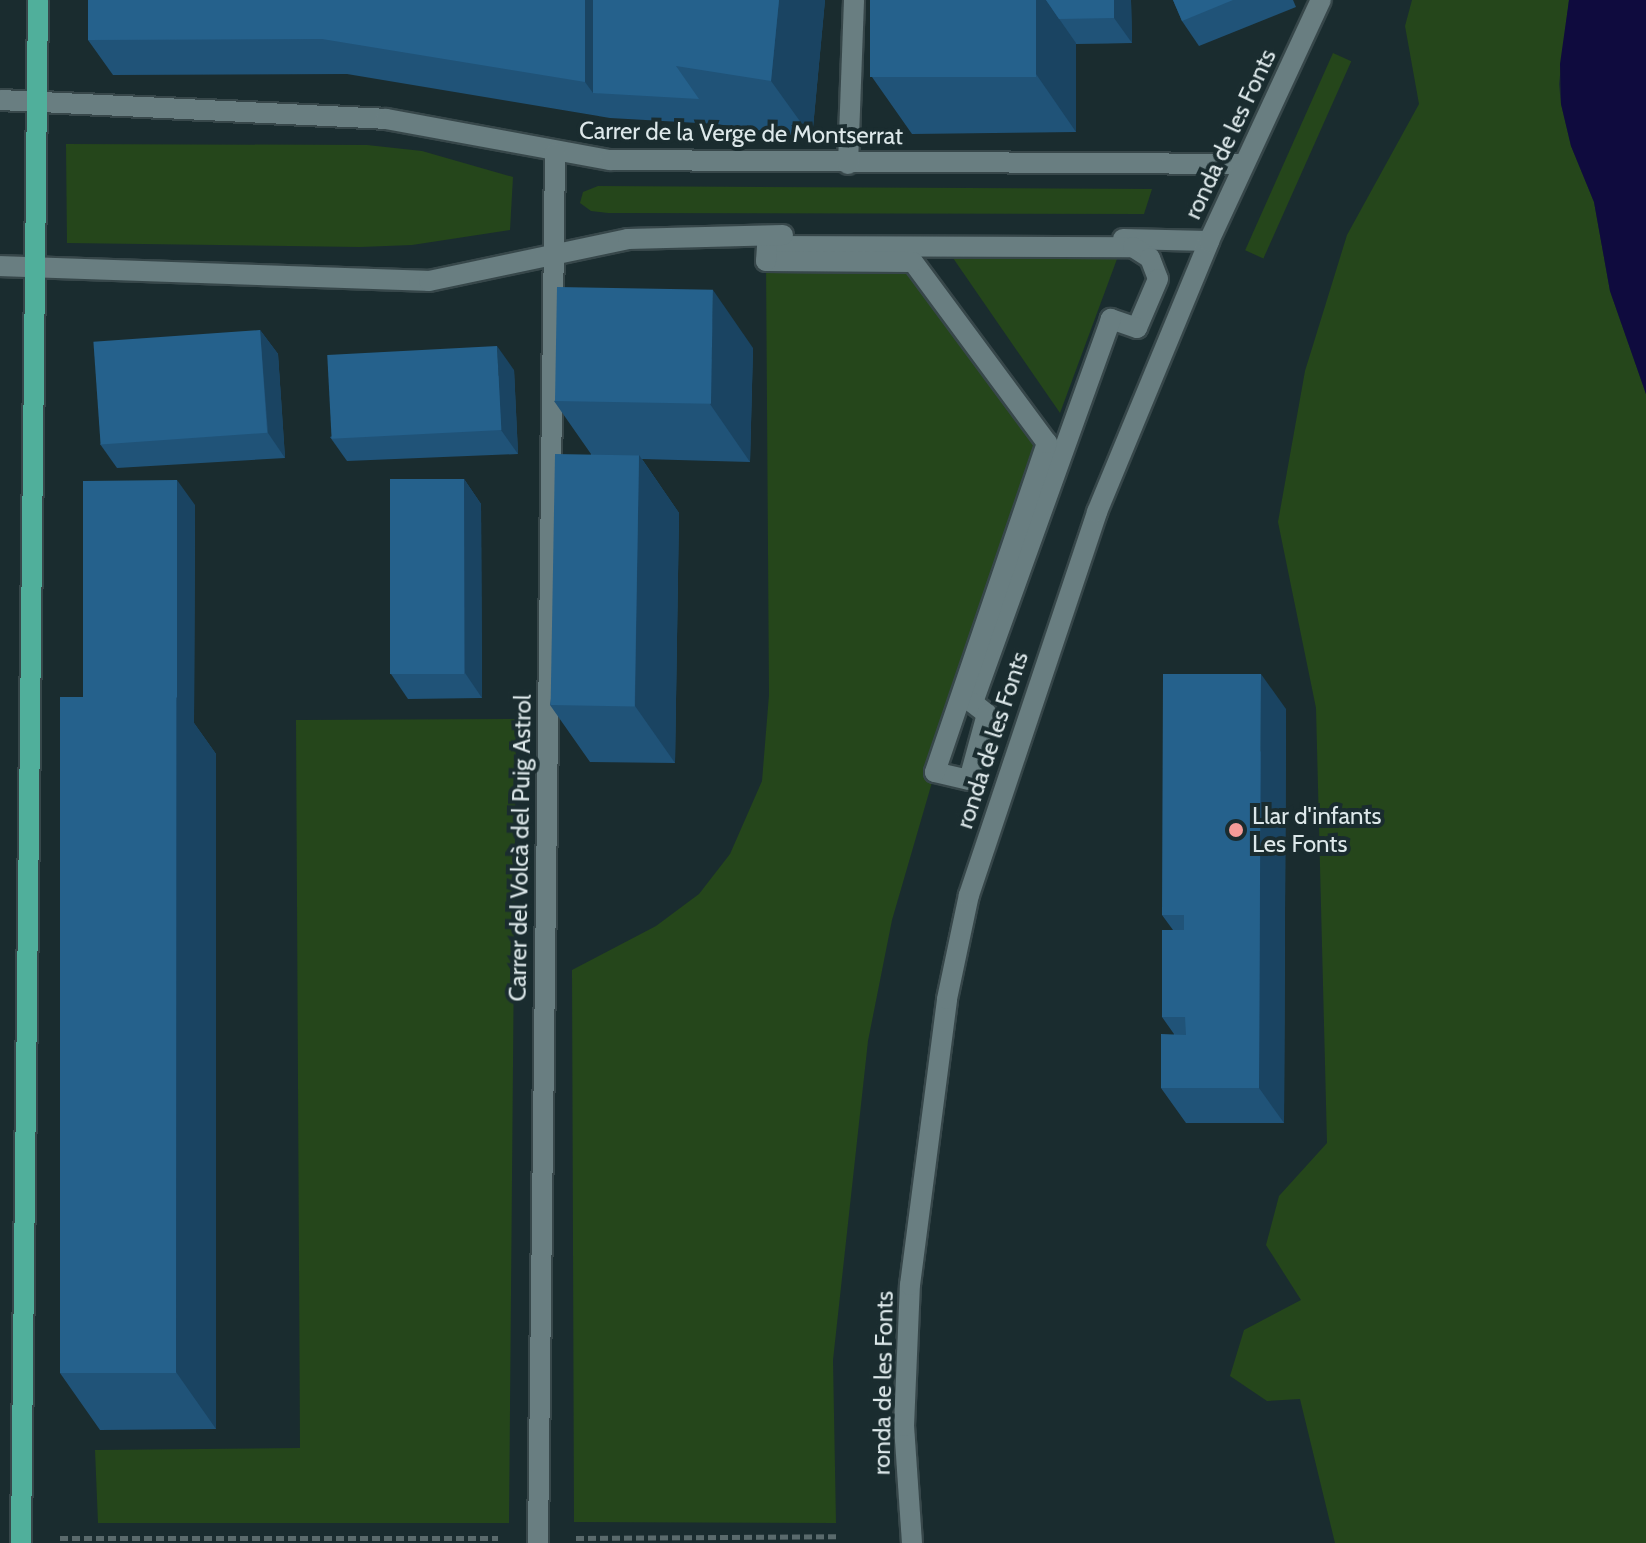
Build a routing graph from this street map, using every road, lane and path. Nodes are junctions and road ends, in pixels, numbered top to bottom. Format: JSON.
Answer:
{"nodes":[{"id":1,"x":38,"y":0,"type":"edge"},
{"id":2,"x":854,"y":0,"type":"edge"},
{"id":3,"x":1321,"y":0,"type":"edge"},
{"id":4,"x":0,"y":100,"type":"edge"},
{"id":5,"x":34,"y":100,"type":"junction"},
{"id":6,"x":555,"y":153,"type":"junction"},
{"id":7,"x":848,"y":164,"type":"junction"},
{"id":8,"x":1244,"y":164,"type":"junction"},
{"id":9,"x":1209,"y":241,"type":"junction"},
{"id":10,"x":553,"y":257,"type":"junction"},
{"id":11,"x":766,"y":261,"type":"joint"},
{"id":12,"x":0,"y":266,"type":"edge"},
{"id":13,"x":35,"y":267,"type":"junction"},
{"id":14,"x":839,"y":1536,"type":"dead end"},
{"id":15,"x":585,"y":1538,"type":"dead end"},
{"id":16,"x":420,"y":1539,"type":"dead end"},
{"id":17,"x":21,"y":1541,"type":"edge"},
{"id":18,"x":538,"y":1543,"type":"edge"},
{"id":19,"x":912,"y":1543,"type":"edge"}],
"edges":[{"from":1,"to":5,"type":"main road"},
{"from":2,"to":7,"type":"street"},
{"from":3,"to":8,"type":"street","name":"ronda de les Fonts"},
{"from":4,"to":5,"type":"street","name":"Carrer de la Verge de Montserrat"},
{"from":5,"to":6,"type":"street","name":"Carrer de la Verge de Montserrat"},
{"from":5,"to":13,"type":"main road"},
{"from":6,"to":7,"type":"street","name":"Carrer de la Verge de Montserrat"},
{"from":6,"to":10,"type":"street","name":"Carrer del Volcà del Puig Astrol"},
{"from":7,"to":8,"type":"street","name":"Carrer de la Verge de Montserrat"},
{"from":8,"to":9,"type":"street","name":"ronda de les Fonts"},
{"from":9,"to":10,"type":"street"},
{"from":9,"to":19,"type":"street","name":"ronda de les Fonts"},
{"from":10,"to":13,"type":"street"},
{"from":10,"to":18,"type":"street","name":"Carrer del Volcà del Puig Astrol"},
{"from":11,"to":11,"type":"street"},
{"from":12,"to":13,"type":"street"},
{"from":13,"to":17,"type":"main road"},
{"from":14,"to":15,"type":"path"},
{"from":16,"to":17,"type":"path"}]}
